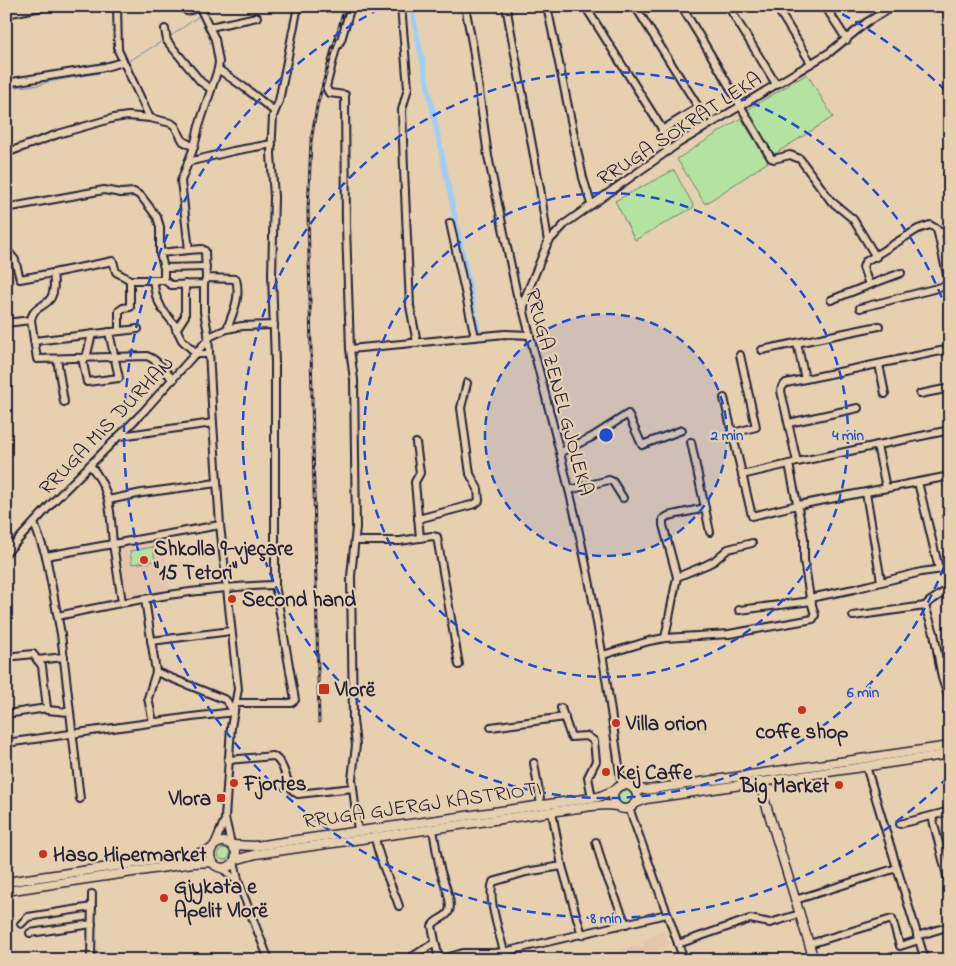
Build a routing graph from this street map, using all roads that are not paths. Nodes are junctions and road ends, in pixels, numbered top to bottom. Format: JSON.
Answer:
{"nodes":[{"id":1,"x":47,"y":6,"type":"edge"},
{"id":2,"x":117,"y":6,"type":"edge"},
{"id":3,"x":181,"y":6,"type":"edge"},
{"id":4,"x":298,"y":6,"type":"edge"},
{"id":5,"x":351,"y":6,"type":"edge"},
{"id":6,"x":401,"y":6,"type":"edge"},
{"id":7,"x":466,"y":6,"type":"edge"},
{"id":8,"x":506,"y":6,"type":"edge"},
{"id":9,"x":546,"y":6,"type":"edge"},
{"id":10,"x":585,"y":6,"type":"edge"},
{"id":11,"x":635,"y":6,"type":"edge"},
{"id":12,"x":681,"y":6,"type":"edge"},
{"id":13,"x":728,"y":6,"type":"edge"},
{"id":14,"x":776,"y":6,"type":"edge"},
{"id":15,"x":825,"y":6,"type":"edge"},
{"id":16,"x":875,"y":6,"type":"edge"},
{"id":17,"x":894,"y":6,"type":"edge"},
{"id":18,"x":204,"y":7,"type":"edge"},
{"id":19,"x":29,"y":8,"type":"edge"},
{"id":20,"x":6,"y":14,"type":"edge"},
{"id":21,"x":880,"y":14,"type":"junction"},
{"id":22,"x":257,"y":17,"type":"dead end"},
{"id":23,"x":210,"y":27,"type":"junction"},
{"id":24,"x":165,"y":29,"type":"dead end"},
{"id":25,"x":847,"y":40,"type":"junction"},
{"id":26,"x":122,"y":62,"type":"junction"},
{"id":27,"x":811,"y":63,"type":"junction"},
{"id":28,"x":218,"y":69,"type":"junction"},
{"id":29,"x":6,"y":83,"type":"edge"},
{"id":30,"x":776,"y":84,"type":"junction"},
{"id":31,"x":211,"y":89,"type":"junction"},
{"id":32,"x":740,"y":106,"type":"junction"},
{"id":33,"x":274,"y":111,"type":"junction"},
{"id":34,"x":150,"y":118,"type":"junction"},
{"id":35,"x":662,"y":130,"type":"junction"},
{"id":36,"x":272,"y":144,"type":"junction"},
{"id":37,"x":194,"y":148,"type":"junction"},
{"id":38,"x":668,"y":151,"type":"junction"},
{"id":39,"x":6,"y":153,"type":"edge"},
{"id":40,"x":188,"y":162,"type":"junction"},
{"id":41,"x":591,"y":204,"type":"junction"},
{"id":42,"x":6,"y":208,"type":"edge"},
{"id":43,"x":450,"y":223,"type":"dead end"},
{"id":44,"x":950,"y":230,"type":"edge"},
{"id":45,"x":938,"y":233,"type":"junction"},
{"id":46,"x":548,"y":242,"type":"junction"},
{"id":47,"x":6,"y":249,"type":"edge"},
{"id":48,"x":189,"y":250,"type":"junction"},
{"id":49,"x":873,"y":252,"type":"junction"},
{"id":50,"x":160,"y":253,"type":"junction"},
{"id":51,"x":206,"y":267,"type":"junction"},
{"id":52,"x":164,"y":268,"type":"junction"},
{"id":53,"x":53,"y":273,"type":"junction"},
{"id":54,"x":901,"y":273,"type":"dead end"},
{"id":55,"x":130,"y":280,"type":"junction"},
{"id":56,"x":153,"y":280,"type":"junction"},
{"id":57,"x":164,"y":280,"type":"junction"},
{"id":58,"x":205,"y":281,"type":"junction"},
{"id":59,"x":185,"y":284,"type":"junction"},
{"id":60,"x":869,"y":285,"type":"junction"},
{"id":61,"x":949,"y":287,"type":"edge"},
{"id":62,"x":831,"y":300,"type":"dead end"},
{"id":63,"x":860,"y":308,"type":"dead end"},
{"id":64,"x":524,"y":312,"type":"junction"},
{"id":65,"x":31,"y":320,"type":"junction"},
{"id":66,"x":6,"y":323,"type":"edge"},
{"id":67,"x":274,"y":325,"type":"junction"},
{"id":68,"x":879,"y":326,"type":"dead end"},
{"id":69,"x":138,"y":329,"type":"dead end"},
{"id":70,"x":228,"y":329,"type":"junction"},
{"id":71,"x":176,"y":330,"type":"junction"},
{"id":72,"x":119,"y":331,"type":"junction"},
{"id":73,"x":109,"y":332,"type":"junction"},
{"id":74,"x":92,"y":334,"type":"junction"},
{"id":75,"x":530,"y":335,"type":"junction"},
{"id":76,"x":475,"y":337,"type":"junction"},
{"id":77,"x":208,"y":340,"type":"junction"},
{"id":78,"x":34,"y":341,"type":"junction"},
{"id":79,"x":417,"y":342,"type":"junction"},
{"id":80,"x":797,"y":343,"type":"junction"},
{"id":81,"x":950,"y":348,"type":"edge"},
{"id":82,"x":350,"y":349,"type":"junction"},
{"id":83,"x":762,"y":350,"type":"dead end"},
{"id":84,"x":197,"y":354,"type":"junction"},
{"id":85,"x":209,"y":354,"type":"junction"},
{"id":86,"x":740,"y":355,"type":"dead end"},
{"id":87,"x":84,"y":358,"type":"junction"},
{"id":88,"x":114,"y":358,"type":"junction"},
{"id":89,"x":57,"y":359,"type":"junction"},
{"id":90,"x":879,"y":364,"type":"junction"},
{"id":91,"x":805,"y":379,"type":"junction"},
{"id":92,"x":173,"y":380,"type":"junction"},
{"id":93,"x":467,"y":383,"type":"dead end"},
{"id":94,"x":950,"y":388,"type":"edge"},
{"id":95,"x":885,"y":394,"type":"dead end"},
{"id":96,"x":920,"y":394,"type":"dead end"},
{"id":97,"x":724,"y":398,"type":"dead end"},
{"id":98,"x":64,"y":402,"type":"dead end"},
{"id":99,"x":858,"y":408,"type":"dead end"},
{"id":100,"x":212,"y":422,"type":"junction"},
{"id":101,"x":789,"y":423,"type":"junction"},
{"id":102,"x":682,"y":430,"type":"dead end"},
{"id":103,"x":950,"y":430,"type":"edge"},
{"id":104,"x":733,"y":433,"type":"junction"},
{"id":105,"x":120,"y":436,"type":"junction"},
{"id":106,"x":691,"y":442,"type":"dead end"},
{"id":107,"x":416,"y":443,"type":"dead end"},
{"id":108,"x":877,"y":445,"type":"junction"},
{"id":109,"x":561,"y":452,"type":"junction"},
{"id":110,"x":797,"y":462,"type":"junction"},
{"id":111,"x":789,"y":464,"type":"junction"},
{"id":112,"x":90,"y":465,"type":"junction"},
{"id":113,"x":742,"y":475,"type":"junction"},
{"id":114,"x":950,"y":476,"type":"edge"},
{"id":115,"x":918,"y":482,"type":"junction"},
{"id":116,"x":217,"y":483,"type":"junction"},
{"id":117,"x":886,"y":488,"type":"junction"},
{"id":118,"x":570,"y":490,"type":"junction"},
{"id":119,"x":866,"y":492,"type":"junction"},
{"id":120,"x":623,"y":498,"type":"dead end"},
{"id":121,"x":108,"y":500,"type":"junction"},
{"id":122,"x":798,"y":506,"type":"junction"},
{"id":123,"x":705,"y":508,"type":"junction"},
{"id":124,"x":418,"y":519,"type":"junction"},
{"id":125,"x":34,"y":523,"type":"junction"},
{"id":126,"x":220,"y":525,"type":"junction"},
{"id":127,"x":6,"y":529,"type":"edge"},
{"id":128,"x":710,"y":532,"type":"dead end"},
{"id":129,"x":420,"y":538,"type":"junction"},
{"id":130,"x":7,"y":539,"type":"edge"},
{"id":131,"x":355,"y":541,"type":"junction"},
{"id":132,"x":752,"y":542,"type":"dead end"},
{"id":133,"x":113,"y":544,"type":"junction"},
{"id":134,"x":8,"y":551,"type":"edge"},
{"id":135,"x":46,"y":556,"type":"junction"},
{"id":136,"x":950,"y":568,"type":"edge"},
{"id":137,"x":939,"y":569,"type":"junction"},
{"id":138,"x":677,"y":577,"type":"junction"},
{"id":139,"x":881,"y":581,"type":"junction"},
{"id":140,"x":275,"y":585,"type":"junction"},
{"id":141,"x":226,"y":588,"type":"junction"},
{"id":142,"x":950,"y":588,"type":"edge"},
{"id":143,"x":145,"y":599,"type":"junction"},
{"id":144,"x":811,"y":599,"type":"junction"},
{"id":145,"x":122,"y":602,"type":"junction"},
{"id":146,"x":925,"y":606,"type":"junction"},
{"id":147,"x":739,"y":610,"type":"dead end"},
{"id":148,"x":58,"y":616,"type":"junction"},
{"id":149,"x":853,"y":616,"type":"dead end"},
{"id":150,"x":231,"y":632,"type":"junction"},
{"id":151,"x":665,"y":638,"type":"junction"},
{"id":152,"x":151,"y":642,"type":"junction"},
{"id":153,"x":603,"y":655,"type":"junction"},
{"id":154,"x":64,"y":656,"type":"junction"},
{"id":155,"x":6,"y":657,"type":"edge"},
{"id":156,"x":37,"y":660,"type":"junction"},
{"id":157,"x":950,"y":660,"type":"edge"},
{"id":158,"x":939,"y":662,"type":"junction"},
{"id":159,"x":459,"y":665,"type":"dead end"},
{"id":160,"x":156,"y":672,"type":"junction"},
{"id":161,"x":950,"y":702,"type":"edge"},
{"id":162,"x":236,"y":703,"type":"junction"},
{"id":163,"x":47,"y":708,"type":"junction"},
{"id":164,"x":561,"y":708,"type":"dead end"},
{"id":165,"x":69,"y":712,"type":"junction"},
{"id":166,"x":234,"y":712,"type":"junction"},
{"id":167,"x":6,"y":714,"type":"edge"},
{"id":168,"x":565,"y":717,"type":"junction"},
{"id":169,"x":153,"y":722,"type":"junction"},
{"id":170,"x":491,"y":727,"type":"dead end"},
{"id":171,"x":71,"y":734,"type":"junction"},
{"id":172,"x":6,"y":743,"type":"edge"},
{"id":173,"x":950,"y":746,"type":"edge"},
{"id":174,"x":950,"y":754,"type":"edge"},
{"id":175,"x":228,"y":760,"type":"junction"},
{"id":176,"x":534,"y":763,"type":"dead end"},
{"id":177,"x":866,"y":766,"type":"junction"},
{"id":178,"x":759,"y":782,"type":"junction"},
{"id":179,"x":353,"y":788,"type":"junction"},
{"id":180,"x":619,"y":788,"type":"junction"},
{"id":181,"x":633,"y":788,"type":"junction"},
{"id":182,"x":592,"y":798,"type":"junction"},
{"id":183,"x":80,"y":799,"type":"dead end"},
{"id":184,"x":541,"y":804,"type":"junction"},
{"id":185,"x":617,"y":806,"type":"junction"},
{"id":186,"x":632,"y":806,"type":"junction"},
{"id":187,"x":950,"y":811,"type":"edge"},
{"id":188,"x":552,"y":812,"type":"junction"},
{"id":189,"x":932,"y":816,"type":"junction"},
{"id":190,"x":225,"y":818,"type":"junction"},
{"id":191,"x":900,"y":824,"type":"dead end"},
{"id":192,"x":433,"y":829,"type":"junction"},
{"id":193,"x":358,"y":831,"type":"junction"},
{"id":194,"x":375,"y":837,"type":"junction"},
{"id":195,"x":596,"y":842,"type":"dead end"},
{"id":196,"x":232,"y":845,"type":"junction"},
{"id":197,"x":213,"y":847,"type":"junction"},
{"id":198,"x":235,"y":861,"type":"junction"},
{"id":199,"x":213,"y":862,"type":"junction"},
{"id":200,"x":562,"y":866,"type":"junction"},
{"id":201,"x":221,"y":867,"type":"junction"},
{"id":202,"x":897,"y":868,"type":"junction"},
{"id":203,"x":6,"y":882,"type":"edge"},
{"id":204,"x":239,"y":884,"type":"junction"},
{"id":205,"x":950,"y":888,"type":"edge"},
{"id":206,"x":6,"y":891,"type":"edge"},
{"id":207,"x":92,"y":894,"type":"dead end"},
{"id":208,"x":795,"y":900,"type":"junction"},
{"id":209,"x":399,"y":906,"type":"dead end"},
{"id":210,"x":92,"y":907,"type":"junction"},
{"id":211,"x":668,"y":914,"type":"junction"},
{"id":212,"x":800,"y":914,"type":"junction"},
{"id":213,"x":21,"y":924,"type":"dead end"},
{"id":214,"x":92,"y":924,"type":"junction"},
{"id":215,"x":626,"y":924,"type":"junction"},
{"id":216,"x":950,"y":926,"type":"edge"},
{"id":217,"x":30,"y":933,"type":"dead end"},
{"id":218,"x":582,"y":934,"type":"junction"},
{"id":219,"x":918,"y":938,"type":"junction"},
{"id":220,"x":434,"y":943,"type":"junction"},
{"id":221,"x":678,"y":944,"type":"junction"},
{"id":222,"x":809,"y":944,"type":"junction"},
{"id":223,"x":504,"y":952,"type":"junction"},
{"id":224,"x":494,"y":953,"type":"junction"},
{"id":225,"x":91,"y":960,"type":"edge"},
{"id":226,"x":269,"y":960,"type":"edge"},
{"id":227,"x":407,"y":960,"type":"edge"},
{"id":228,"x":439,"y":960,"type":"edge"},
{"id":229,"x":499,"y":960,"type":"edge"},
{"id":230,"x":684,"y":960,"type":"edge"},
{"id":231,"x":814,"y":960,"type":"edge"},
{"id":232,"x":925,"y":960,"type":"edge"}],
"edges":[{"from":1,"to":19,"type":"street"},
{"from":2,"to":26,"type":"street"},
{"from":3,"to":18,"type":"street"},
{"from":4,"to":33,"type":"street"},
{"from":5,"to":82,"type":"street"},
{"from":6,"to":79,"type":"street"},
{"from":7,"to":64,"type":"street","name":"RRUGA ZENEL GJOLEKA"},
{"from":8,"to":46,"type":"street"},
{"from":9,"to":41,"type":"street"},
{"from":10,"to":35,"type":"street"},
{"from":11,"to":35,"type":"street"},
{"from":12,"to":32,"type":"street"},
{"from":13,"to":30,"type":"street"},
{"from":14,"to":27,"type":"street"},
{"from":15,"to":25,"type":"street"},
{"from":16,"to":21,"type":"street"},
{"from":17,"to":21,"type":"street","name":"RRUGA SOKRAT LEKA"},
{"from":18,"to":23,"type":"street"},
{"from":19,"to":20,"type":"street"},
{"from":21,"to":25,"type":"street","name":"RRUGA SOKRAT LEKA"},
{"from":22,"to":23,"type":"street"},
{"from":23,"to":28,"type":"street"},
{"from":24,"to":31,"type":"street"},
{"from":25,"to":27,"type":"street","name":"RRUGA SOKRAT LEKA"},
{"from":26,"to":29,"type":"street"},
{"from":26,"to":34,"type":"street"},
{"from":27,"to":30,"type":"street","name":"RRUGA SOKRAT LEKA"},
{"from":28,"to":31,"type":"street"},
{"from":28,"to":33,"type":"street"},
{"from":30,"to":32,"type":"street","name":"RRUGA SOKRAT LEKA"},
{"from":31,"to":37,"type":"street"},
{"from":32,"to":38,"type":"street","name":"RRUGA SOKRAT LEKA"},
{"from":32,"to":49,"type":"street"},
{"from":33,"to":36,"type":"street"},
{"from":34,"to":37,"type":"street"},
{"from":34,"to":39,"type":"street"},
{"from":35,"to":38,"type":"street"},
{"from":36,"to":40,"type":"street"},
{"from":36,"to":67,"type":"street"},
{"from":37,"to":40,"type":"street"},
{"from":38,"to":41,"type":"street","name":"RRUGA SOKRAT LEKA"},
{"from":40,"to":48,"type":"street"},
{"from":41,"to":46,"type":"street","name":"RRUGA SOKRAT LEKA"},
{"from":42,"to":50,"type":"street"},
{"from":43,"to":76,"type":"street"},
{"from":44,"to":45,"type":"street"},
{"from":45,"to":49,"type":"street"},
{"from":45,"to":61,"type":"street"},
{"from":46,"to":64,"type":"street","name":"RRUGA SOKRAT LEKA"},
{"from":47,"to":53,"type":"street"},
{"from":48,"to":50,"type":"street"},
{"from":48,"to":51,"type":"street"},
{"from":49,"to":60,"type":"street"},
{"from":50,"to":52,"type":"street"},
{"from":51,"to":52,"type":"street"},
{"from":51,"to":58,"type":"street"},
{"from":52,"to":57,"type":"street"},
{"from":53,"to":55,"type":"street"},
{"from":53,"to":65,"type":"street"},
{"from":54,"to":60,"type":"street"},
{"from":55,"to":56,"type":"street"},
{"from":55,"to":72,"type":"street"},
{"from":56,"to":57,"type":"street"},
{"from":56,"to":71,"type":"street"},
{"from":57,"to":59,"type":"street"},
{"from":58,"to":59,"type":"street"},
{"from":58,"to":70,"type":"street"},
{"from":58,"to":77,"type":"street"},
{"from":59,"to":71,"type":"street"},
{"from":60,"to":62,"type":"street"},
{"from":61,"to":63,"type":"street"},
{"from":64,"to":75,"type":"street","name":"RRUGA ZENEL GJOLEKA"},
{"from":65,"to":66,"type":"street"},
{"from":65,"to":78,"type":"street"},
{"from":67,"to":70,"type":"street"},
{"from":67,"to":140,"type":"street"},
{"from":68,"to":80,"type":"street"},
{"from":69,"to":72,"type":"street"},
{"from":70,"to":77,"type":"street"},
{"from":71,"to":84,"type":"street"},
{"from":72,"to":73,"type":"street"},
{"from":73,"to":74,"type":"street"},
{"from":73,"to":88,"type":"street"},
{"from":74,"to":78,"type":"street"},
{"from":74,"to":87,"type":"street"},
{"from":75,"to":76,"type":"street"},
{"from":75,"to":109,"type":"street","name":"RRUGA ZENEL GJOLEKA"},
{"from":76,"to":79,"type":"street"},
{"from":77,"to":84,"type":"street","name":"RRUGA MIS DURHAN"},
{"from":77,"to":85,"type":"street"},
{"from":78,"to":89,"type":"street"},
{"from":79,"to":82,"type":"street"},
{"from":80,"to":83,"type":"street"},
{"from":80,"to":91,"type":"street"},
{"from":81,"to":90,"type":"street"},
{"from":82,"to":131,"type":"street"},
{"from":84,"to":85,"type":"street"},
{"from":84,"to":92,"type":"street","name":"RRUGA MIS DURHAN"},
{"from":85,"to":100,"type":"street"},
{"from":86,"to":104,"type":"street"},
{"from":87,"to":88,"type":"street"},
{"from":87,"to":88,"type":"street"},
{"from":87,"to":89,"type":"street"},
{"from":88,"to":92,"type":"street"},
{"from":89,"to":98,"type":"street"},
{"from":90,"to":91,"type":"street"},
{"from":90,"to":95,"type":"street"},
{"from":91,"to":101,"type":"street"},
{"from":92,"to":105,"type":"street","name":"RRUGA MIS DURHAN"},
{"from":93,"to":124,"type":"street"},
{"from":94,"to":96,"type":"street"},
{"from":97,"to":104,"type":"street"},
{"from":99,"to":101,"type":"street"},
{"from":100,"to":105,"type":"street"},
{"from":100,"to":116,"type":"street"},
{"from":101,"to":110,"type":"street"},
{"from":102,"to":109,"type":"street"},
{"from":103,"to":108,"type":"street"},
{"from":104,"to":113,"type":"street"},
{"from":105,"to":112,"type":"street","name":"RRUGA MIS DURHAN"},
{"from":106,"to":123,"type":"street"},
{"from":107,"to":124,"type":"street"},
{"from":108,"to":110,"type":"street"},
{"from":108,"to":117,"type":"street"},
{"from":109,"to":118,"type":"street","name":"RRUGA ZENEL GJOLEKA"},
{"from":110,"to":111,"type":"street"},
{"from":111,"to":113,"type":"street"},
{"from":111,"to":122,"type":"street"},
{"from":112,"to":121,"type":"street"},
{"from":112,"to":125,"type":"street","name":"RRUGA MIS DURHAN"},
{"from":113,"to":122,"type":"street"},
{"from":114,"to":115,"type":"street"},
{"from":115,"to":117,"type":"street"},
{"from":115,"to":137,"type":"street"},
{"from":116,"to":121,"type":"street"},
{"from":116,"to":126,"type":"street"},
{"from":117,"to":119,"type":"street"},
{"from":118,"to":120,"type":"street"},
{"from":118,"to":153,"type":"street","name":"RRUGA ZENEL GJOLEKA"},
{"from":119,"to":122,"type":"street"},
{"from":119,"to":139,"type":"street"},
{"from":121,"to":133,"type":"street"},
{"from":122,"to":144,"type":"street"},
{"from":123,"to":128,"type":"street"},
{"from":123,"to":138,"type":"street"},
{"from":124,"to":129,"type":"street"},
{"from":125,"to":134,"type":"street","name":"RRUGA MIS DURHAN"},
{"from":125,"to":135,"type":"street"},
{"from":126,"to":133,"type":"street"},
{"from":126,"to":141,"type":"street"},
{"from":127,"to":130,"type":"street"},
{"from":129,"to":131,"type":"street"},
{"from":129,"to":159,"type":"street"},
{"from":130,"to":134,"type":"street"},
{"from":131,"to":179,"type":"street"},
{"from":132,"to":138,"type":"street"},
{"from":133,"to":135,"type":"street"},
{"from":133,"to":145,"type":"street"},
{"from":135,"to":148,"type":"street"},
{"from":136,"to":137,"type":"street"},
{"from":137,"to":139,"type":"street"},
{"from":138,"to":151,"type":"street"},
{"from":139,"to":144,"type":"street"},
{"from":140,"to":141,"type":"street"},
{"from":140,"to":162,"type":"street"},
{"from":141,"to":143,"type":"street"},
{"from":141,"to":150,"type":"street"},
{"from":142,"to":146,"type":"street"},
{"from":143,"to":145,"type":"street"},
{"from":143,"to":152,"type":"street"},
{"from":144,"to":147,"type":"street"},
{"from":144,"to":151,"type":"street"},
{"from":145,"to":148,"type":"street"},
{"from":146,"to":149,"type":"street"},
{"from":146,"to":158,"type":"street"},
{"from":148,"to":154,"type":"street"},
{"from":150,"to":152,"type":"street"},
{"from":150,"to":162,"type":"street"},
{"from":151,"to":153,"type":"street"},
{"from":152,"to":160,"type":"street"},
{"from":153,"to":180,"type":"street","name":"RRUGA ZENEL GJOLEKA"},
{"from":154,"to":156,"type":"street"},
{"from":154,"to":165,"type":"street"},
{"from":155,"to":156,"type":"street"},
{"from":156,"to":163,"type":"street"},
{"from":157,"to":158,"type":"street"},
{"from":158,"to":161,"type":"street"},
{"from":160,"to":166,"type":"street"},
{"from":160,"to":169,"type":"street"},
{"from":162,"to":166,"type":"street"},
{"from":163,"to":165,"type":"street"},
{"from":163,"to":167,"type":"street"},
{"from":164,"to":168,"type":"street"},
{"from":165,"to":171,"type":"street"},
{"from":166,"to":169,"type":"street"},
{"from":166,"to":175,"type":"street"},
{"from":168,"to":170,"type":"street"},
{"from":168,"to":182,"type":"street"},
{"from":169,"to":171,"type":"street"},
{"from":171,"to":172,"type":"street"},
{"from":171,"to":183,"type":"street"},
{"from":173,"to":181,"type":"main road"},
{"from":174,"to":177,"type":"main road"},
{"from":175,"to":179,"type":"street"},
{"from":175,"to":190,"type":"street"},
{"from":176,"to":184,"type":"street"},
{"from":177,"to":178,"type":"main road"},
{"from":177,"to":202,"type":"street"},
{"from":178,"to":186,"type":"main road"},
{"from":178,"to":208,"type":"main road"},
{"from":179,"to":193,"type":"street"},
{"from":180,"to":181,"type":"main road"},
{"from":180,"to":182,"type":"main road","name":"RRUGA GJERGJ KASTRIOTI"},
{"from":180,"to":185,"type":"main road"},
{"from":181,"to":186,"type":"main road"},
{"from":182,"to":184,"type":"main road","name":"RRUGA GJERGJ KASTRIOTI"},
{"from":184,"to":193,"type":"main road","name":"RRUGA GJERGJ KASTRIOTI"},
{"from":185,"to":186,"type":"main road"},
{"from":185,"to":188,"type":"main road","name":"RRUGA GJERGJ KASTRIOTI"},
{"from":186,"to":211,"type":"street"},
{"from":187,"to":189,"type":"street"},
{"from":188,"to":192,"type":"main road","name":"RRUGA GJERGJ KASTRIOTI"},
{"from":188,"to":200,"type":"street"},
{"from":189,"to":191,"type":"street"},
{"from":189,"to":205,"type":"street"},
{"from":190,"to":196,"type":"street"},
{"from":190,"to":197,"type":"street"},
{"from":192,"to":194,"type":"main road","name":"RRUGA GJERGJ KASTRIOTI"},
{"from":192,"to":220,"type":"street"},
{"from":193,"to":196,"type":"main road","name":"RRUGA GJERGJ KASTRIOTI"},
{"from":194,"to":198,"type":"main road","name":"RRUGA GJERGJ KASTRIOTI"},
{"from":194,"to":209,"type":"street"},
{"from":195,"to":215,"type":"street"},
{"from":196,"to":197,"type":"main road"},
{"from":196,"to":198,"type":"main road"},
{"from":197,"to":199,"type":"main road"},
{"from":197,"to":203,"type":"main road"},
{"from":198,"to":201,"type":"main road"},
{"from":198,"to":204,"type":"street"},
{"from":199,"to":201,"type":"main road"},
{"from":199,"to":206,"type":"main road"},
{"from":200,"to":218,"type":"street"},
{"from":200,"to":223,"type":"street"},
{"from":201,"to":204,"type":"street"},
{"from":202,"to":208,"type":"street"},
{"from":202,"to":219,"type":"street"},
{"from":204,"to":226,"type":"street"},
{"from":207,"to":210,"type":"street"},
{"from":208,"to":212,"type":"main road"},
{"from":210,"to":213,"type":"street"},
{"from":210,"to":214,"type":"street"},
{"from":211,"to":215,"type":"street"},
{"from":211,"to":221,"type":"street"},
{"from":212,"to":221,"type":"street"},
{"from":212,"to":222,"type":"main road"},
{"from":214,"to":217,"type":"street"},
{"from":214,"to":225,"type":"street"},
{"from":215,"to":218,"type":"street"},
{"from":216,"to":219,"type":"street"},
{"from":218,"to":223,"type":"street"},
{"from":219,"to":222,"type":"street"},
{"from":219,"to":232,"type":"street"},
{"from":220,"to":227,"type":"street"},
{"from":220,"to":228,"type":"street"},
{"from":221,"to":230,"type":"street"},
{"from":222,"to":231,"type":"main road"},
{"from":223,"to":224,"type":"street"},
{"from":224,"to":228,"type":"street"},
{"from":224,"to":229,"type":"street"}]}
